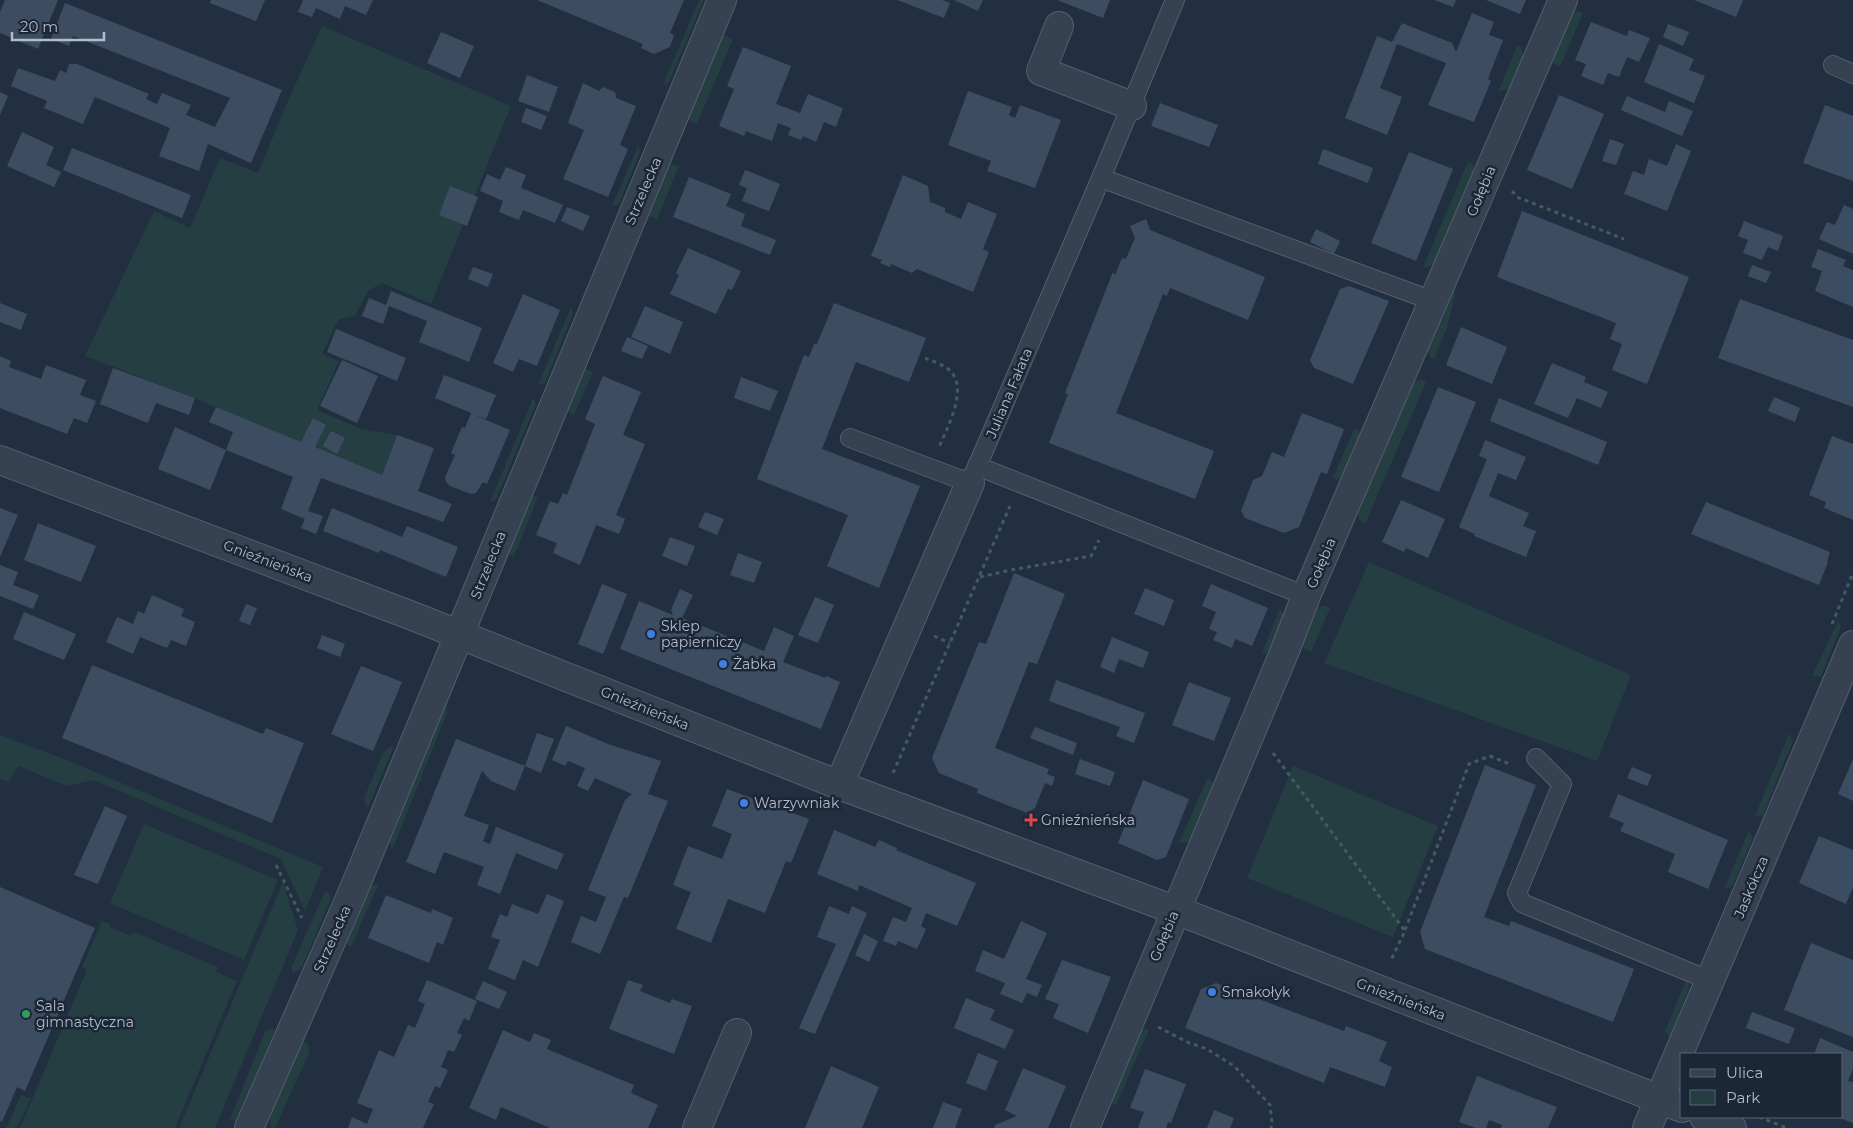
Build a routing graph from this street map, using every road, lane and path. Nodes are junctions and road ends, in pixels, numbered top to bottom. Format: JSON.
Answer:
{"nodes":[{"id":1,"x":722,"y":0,"type":"edge"},
{"id":2,"x":1175,"y":0,"type":"edge"},
{"id":3,"x":1563,"y":0,"type":"edge"},
{"id":4,"x":1059,"y":26,"type":"dead end"},
{"id":5,"x":1834,"y":65,"type":"dead end"},
{"id":6,"x":1853,"y":74,"type":"edge"},
{"id":7,"x":1132,"y":106,"type":"junction"},
{"id":8,"x":1101,"y":178,"type":"junction"},
{"id":9,"x":1511,"y":190,"type":"dead end"},
{"id":10,"x":1624,"y":239,"type":"dead end"},
{"id":11,"x":1433,"y":301,"type":"junction"},
{"id":12,"x":925,"y":358,"type":"dead end"},
{"id":13,"x":850,"y":438,"type":"dead end"},
{"id":14,"x":0,"y":460,"type":"edge"},
{"id":15,"x":930,"y":468,"type":"junction"},
{"id":16,"x":974,"y":475,"type":"junction"},
{"id":17,"x":1020,"y":484,"type":"junction"},
{"id":18,"x":1108,"y":519,"type":"junction"},
{"id":19,"x":980,"y":577,"type":"junction"},
{"id":20,"x":1306,"y":596,"type":"junction"},
{"id":21,"x":459,"y":635,"type":"junction"},
{"id":22,"x":1853,"y":645,"type":"edge"},
{"id":23,"x":1536,"y":758,"type":"joint"},
{"id":24,"x":839,"y":785,"type":"junction"},
{"id":25,"x":881,"y":801,"type":"junction"},
{"id":26,"x":276,"y":865,"type":"dead end"},
{"id":27,"x":1175,"y":911,"type":"junction"},
{"id":28,"x":302,"y":918,"type":"dead end"},
{"id":29,"x":1405,"y":931,"type":"dead end"},
{"id":30,"x":1711,"y":981,"type":"junction"},
{"id":31,"x":1154,"y":1026,"type":"dead end"},
{"id":32,"x":737,"y":1033,"type":"dead end"},
{"id":33,"x":1687,"y":1053,"type":"edge"},
{"id":34,"x":1680,"y":1076,"type":"edge"},
{"id":35,"x":1671,"y":1103,"type":"edge"},
{"id":36,"x":1707,"y":1118,"type":"edge"},
{"id":37,"x":1767,"y":1120,"type":"dead end"},
{"id":38,"x":249,"y":1128,"type":"edge"},
{"id":39,"x":697,"y":1128,"type":"edge"},
{"id":40,"x":1085,"y":1128,"type":"edge"},
{"id":41,"x":1271,"y":1128,"type":"edge"},
{"id":42,"x":1647,"y":1128,"type":"edge"},
{"id":43,"x":1732,"y":1128,"type":"edge"},
{"id":44,"x":1787,"y":1128,"type":"edge"}],
"edges":[{"from":1,"to":21,"type":"street","name":"Strzelecka"},
{"from":2,"to":7,"type":"lane","name":"Juliana Fałata"},
{"from":3,"to":11,"type":"street","name":"Gołębia"},
{"from":4,"to":7,"type":"street"},
{"from":5,"to":6,"type":"lane"},
{"from":7,"to":8,"type":"lane","name":"Juliana Fałata"},
{"from":8,"to":11,"type":"lane"},
{"from":8,"to":16,"type":"lane","name":"Juliana Fałata"},
{"from":9,"to":10,"type":"path"},
{"from":11,"to":20,"type":"street","name":"Gołębia"},
{"from":12,"to":15,"type":"path"},
{"from":13,"to":15,"type":"lane"},
{"from":14,"to":21,"type":"street","name":"Gnieźnieńska"},
{"from":15,"to":16,"type":"lane"},
{"from":16,"to":17,"type":"lane"},
{"from":16,"to":24,"type":"street","name":"Juliana Fałata"},
{"from":17,"to":18,"type":"lane"},
{"from":17,"to":19,"type":"path"},
{"from":18,"to":19,"type":"path"},
{"from":18,"to":20,"type":"lane"},
{"from":19,"to":25,"type":"path"},
{"from":20,"to":27,"type":"street","name":"Gołębia"},
{"from":21,"to":24,"type":"street","name":"Gnieźnieńska"},
{"from":21,"to":38,"type":"street","name":"Strzelecka"},
{"from":22,"to":30,"type":"street","name":"Jaskółcza"},
{"from":23,"to":29,"type":"path"},
{"from":23,"to":30,"type":"lane"},
{"from":24,"to":25,"type":"street","name":"Gnieźnieńska"},
{"from":25,"to":27,"type":"street","name":"Gnieźnieńska"},
{"from":26,"to":28,"type":"path"},
{"from":27,"to":35,"type":"street","name":"Gnieźnieńska"},
{"from":27,"to":40,"type":"street","name":"Gołębia"},
{"from":30,"to":33,"type":"street","name":"Jaskółcza"},
{"from":31,"to":41,"type":"path"},
{"from":32,"to":39,"type":"street"},
{"from":34,"to":35,"type":"street","name":"Jaskółcza"},
{"from":35,"to":42,"type":"street","name":"Jaskółcza"},
{"from":36,"to":43,"type":"street"},
{"from":37,"to":44,"type":"path"}]}
